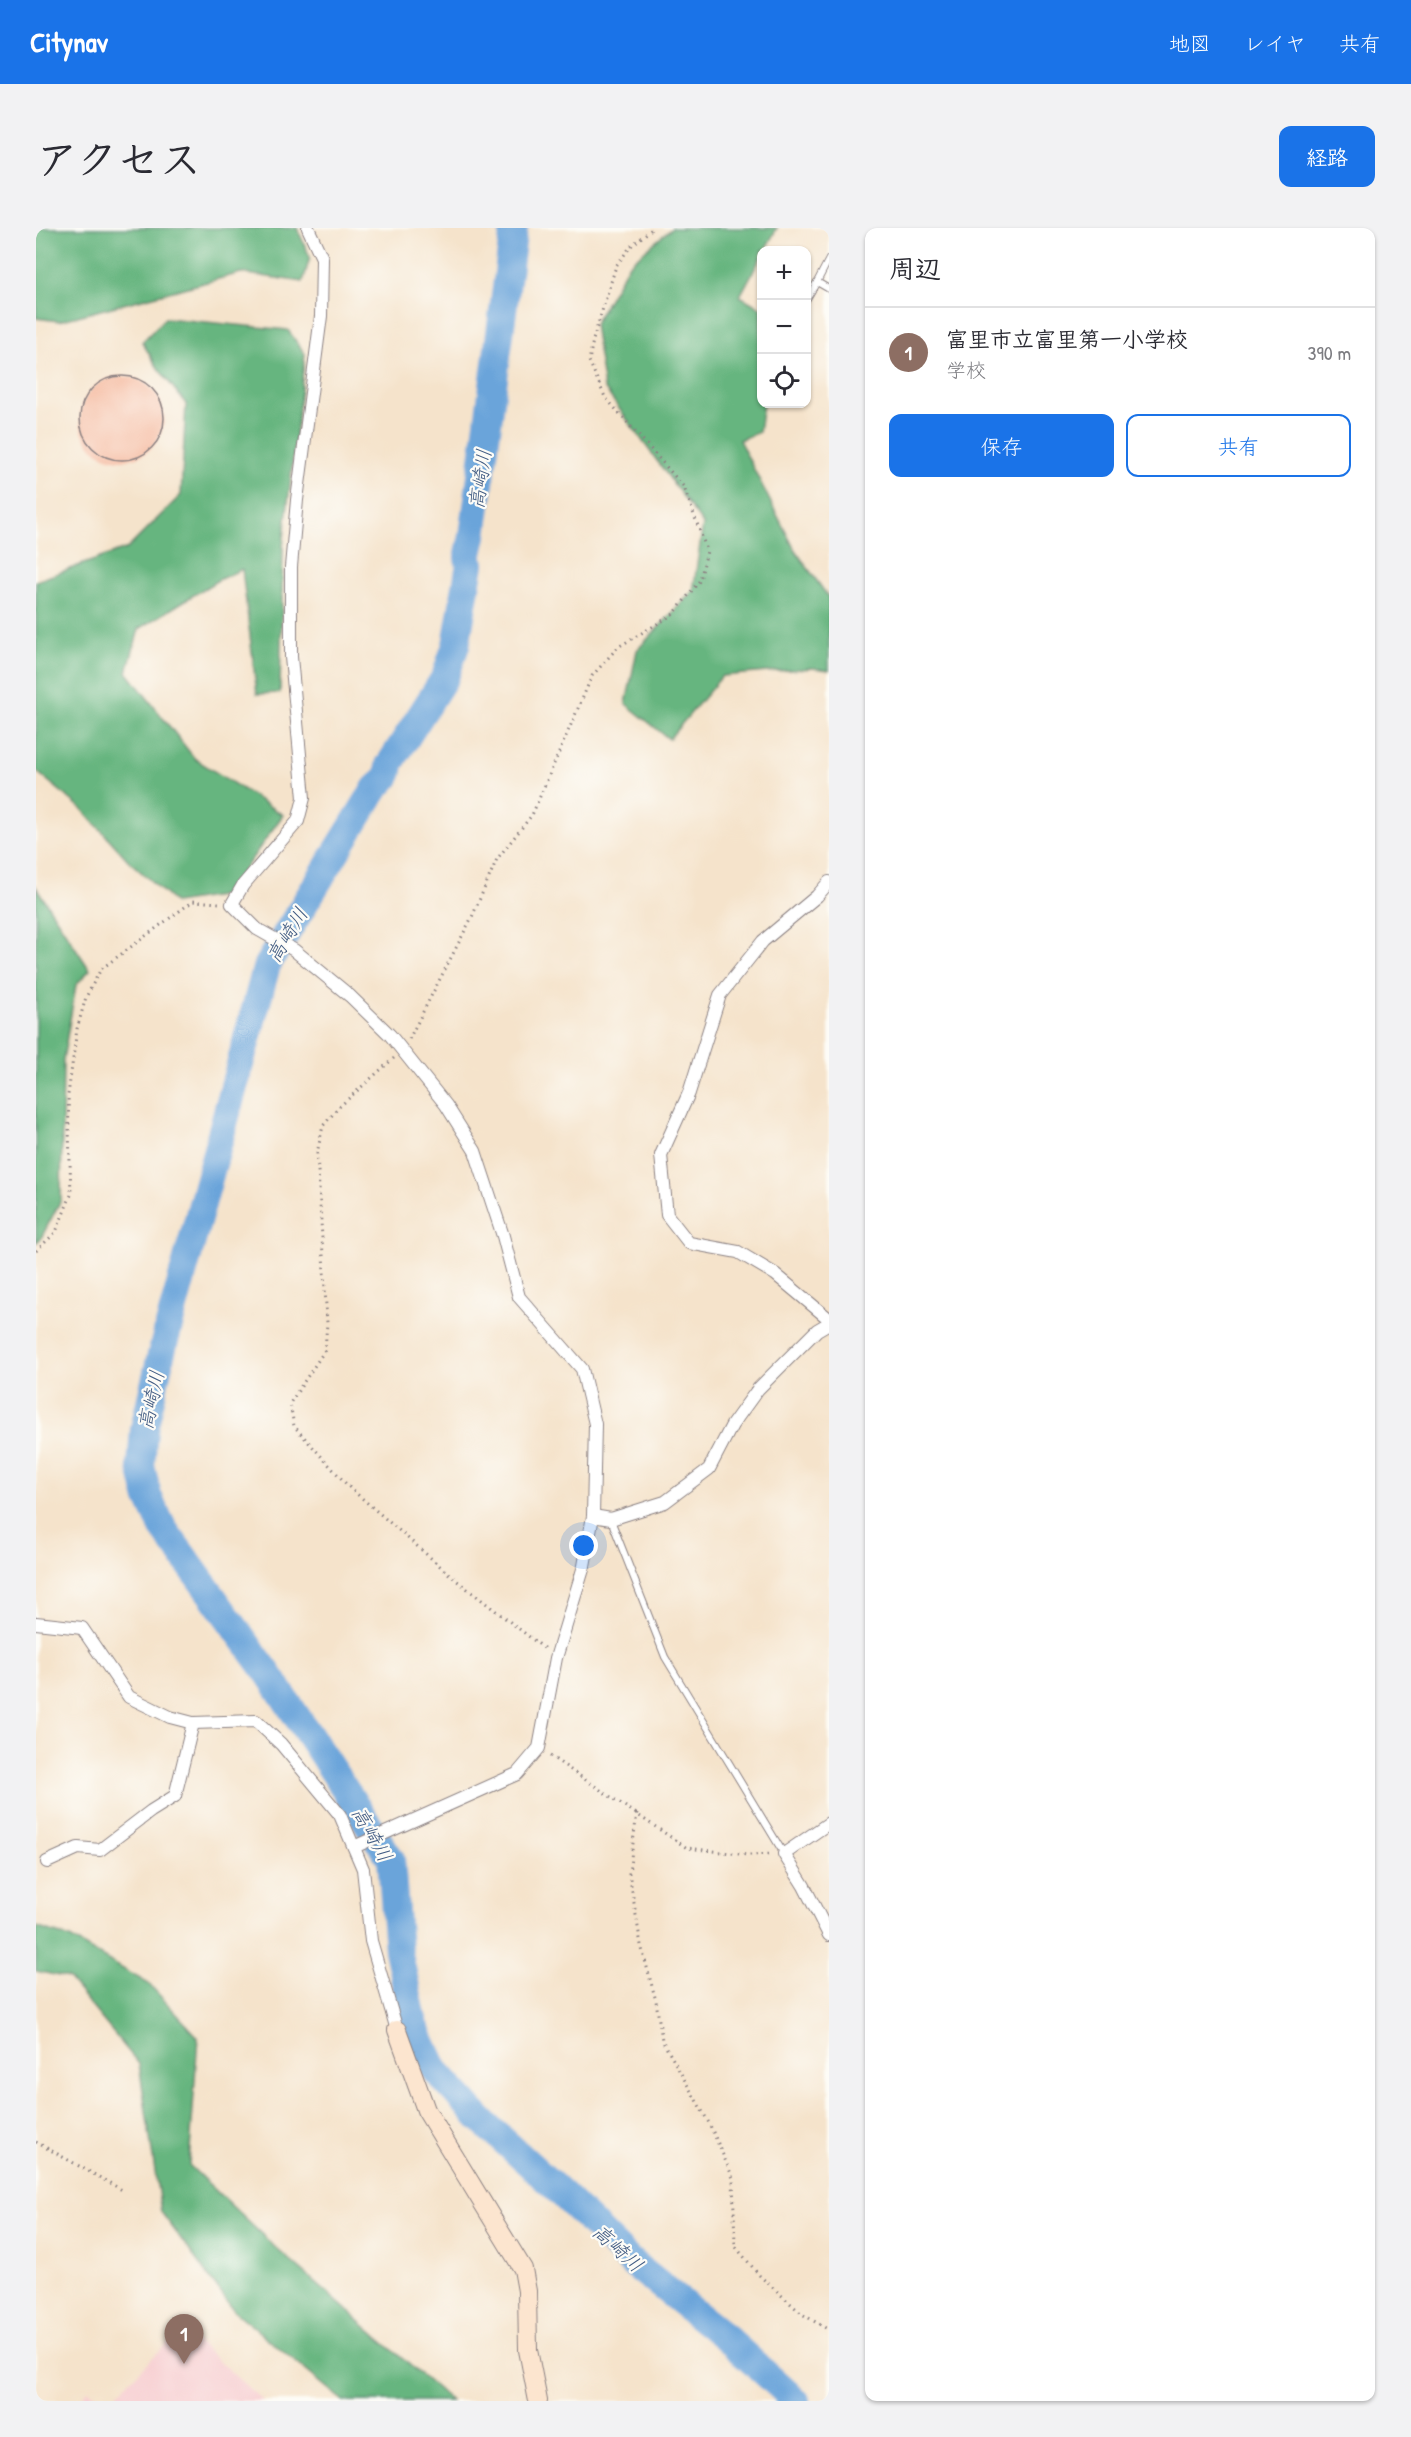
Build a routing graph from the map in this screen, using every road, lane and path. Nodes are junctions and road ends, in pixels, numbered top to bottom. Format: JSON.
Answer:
{"nodes":[{"id":1,"x":308,"y":228,"type":"edge"},
{"id":2,"x":652,"y":228,"type":"edge"},
{"id":3,"x":829,"y":259,"type":"edge"},
{"id":4,"x":817,"y":282,"type":"junction"},
{"id":5,"x":829,"y":289,"type":"edge"},
{"id":6,"x":811,"y":293,"type":"edge"},
{"id":7,"x":829,"y":882,"type":"edge"},
{"id":8,"x":232,"y":904,"type":"junction"},
{"id":9,"x":403,"y":1051,"type":"junction"},
{"id":10,"x":36,"y":1251,"type":"edge"},
{"id":11,"x":829,"y":1321,"type":"edge"},
{"id":12,"x":593,"y":1516,"type":"junction"},
{"id":13,"x":611,"y":1519,"type":"junction"},
{"id":14,"x":36,"y":1623,"type":"edge"},
{"id":15,"x":556,"y":1658,"type":"junction"},
{"id":16,"x":193,"y":1723,"type":"junction"},
{"id":17,"x":539,"y":1748,"type":"junction"},
{"id":18,"x":636,"y":1813,"type":"junction"},
{"id":19,"x":829,"y":1823,"type":"edge"},
{"id":20,"x":354,"y":1847,"type":"junction"},
{"id":21,"x":784,"y":1854,"type":"junction"},
{"id":22,"x":47,"y":1862,"type":"dead end"},
{"id":23,"x":829,"y":1935,"type":"edge"},
{"id":24,"x":397,"y":2030,"type":"joint"},
{"id":25,"x":36,"y":2142,"type":"edge"},
{"id":26,"x":124,"y":2191,"type":"dead end"},
{"id":27,"x":829,"y":2330,"type":"edge"},
{"id":28,"x":538,"y":2401,"type":"edge"}],
"edges":[{"from":1,"to":8,"type":"street"},
{"from":2,"to":9,"type":"path"},
{"from":3,"to":4,"type":"lane"},
{"from":4,"to":5,"type":"lane"},
{"from":4,"to":6,"type":"lane"},
{"from":7,"to":11,"type":"street"},
{"from":8,"to":9,"type":"street"},
{"from":8,"to":10,"type":"path"},
{"from":9,"to":12,"type":"street"},
{"from":9,"to":15,"type":"path"},
{"from":11,"to":13,"type":"street"},
{"from":12,"to":13,"type":"street"},
{"from":12,"to":15,"type":"street"},
{"from":13,"to":21,"type":"lane"},
{"from":14,"to":16,"type":"street"},
{"from":15,"to":17,"type":"street"},
{"from":16,"to":20,"type":"street"},
{"from":16,"to":22,"type":"street"},
{"from":17,"to":18,"type":"path"},
{"from":17,"to":20,"type":"street"},
{"from":18,"to":21,"type":"path"},
{"from":18,"to":27,"type":"path"},
{"from":19,"to":21,"type":"street"},
{"from":20,"to":24,"type":"street"},
{"from":21,"to":23,"type":"street"},
{"from":24,"to":28,"type":"street"},
{"from":25,"to":26,"type":"path"}]}
